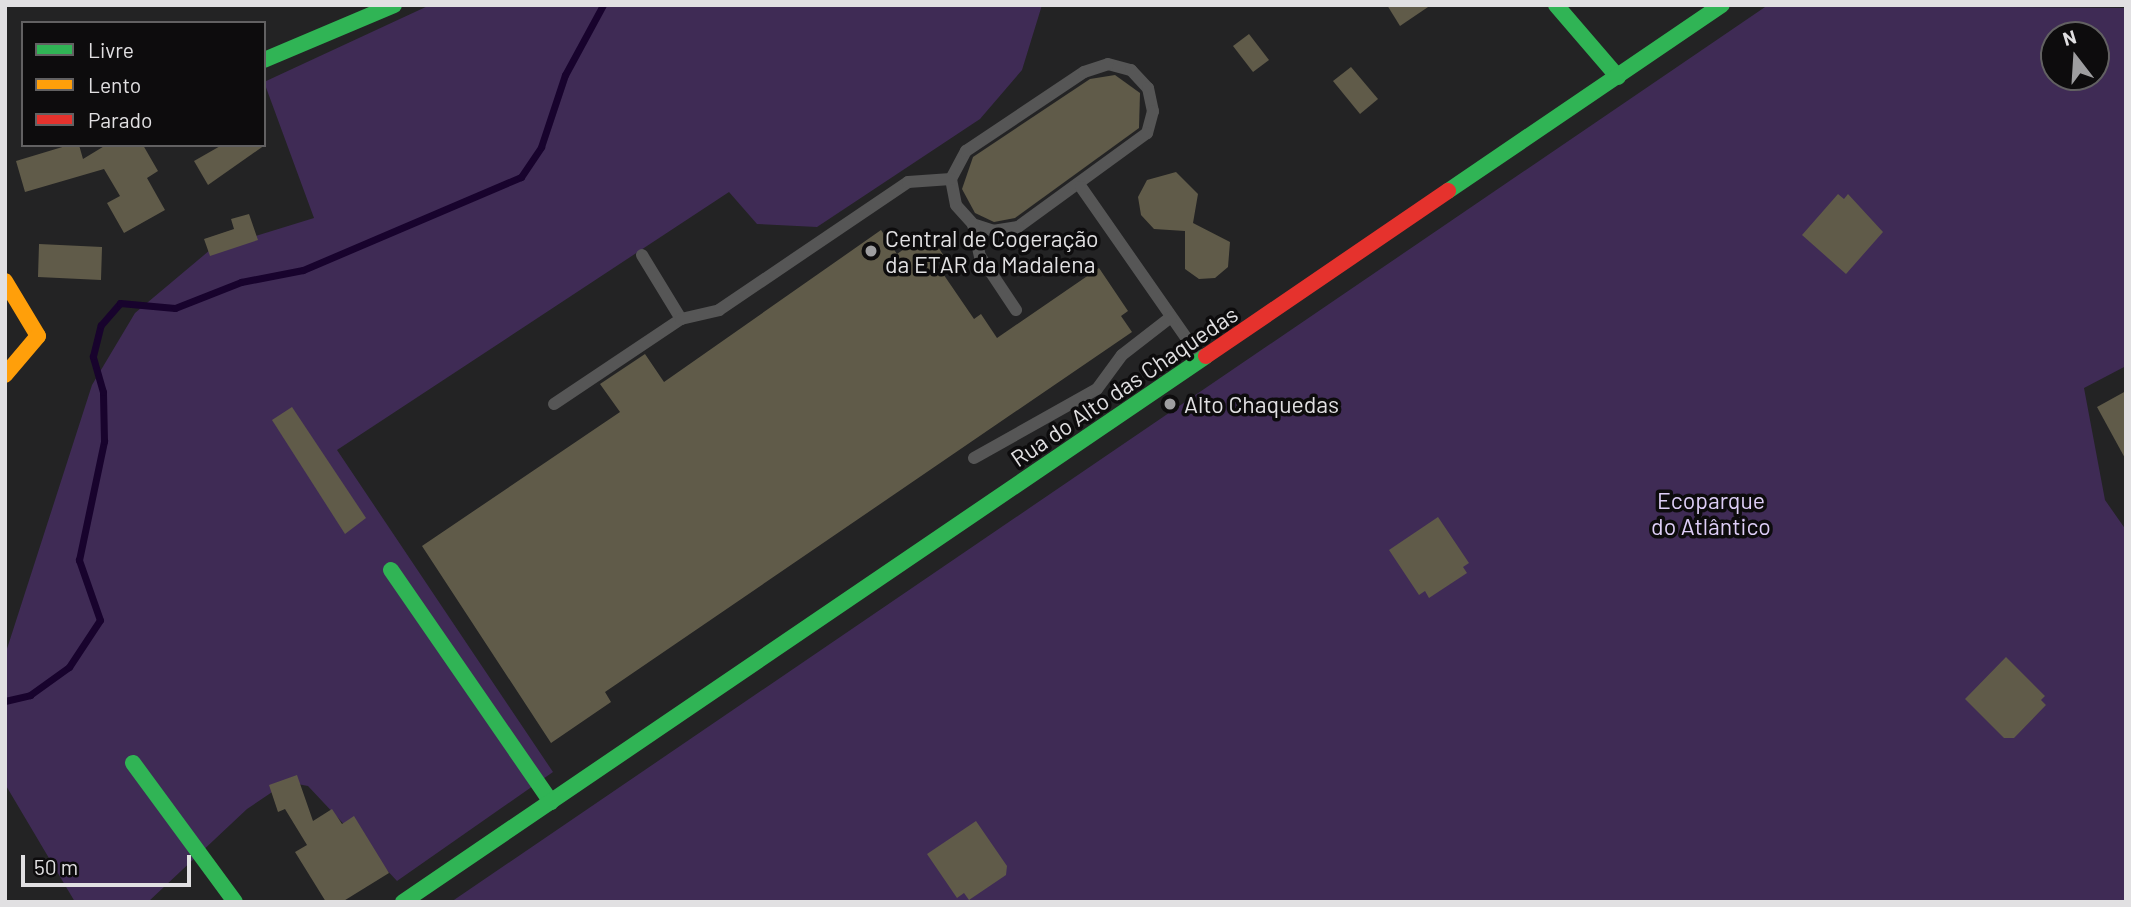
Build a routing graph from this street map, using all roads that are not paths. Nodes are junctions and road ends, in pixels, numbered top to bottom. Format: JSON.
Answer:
{"nodes":[{"id":1,"x":394,"y":5,"type":"edge"},
{"id":2,"x":1556,"y":5,"type":"edge"},
{"id":3,"x":1722,"y":5,"type":"edge"},
{"id":4,"x":266,"y":59,"type":"edge"},
{"id":5,"x":1618,"y":77,"type":"junction"},
{"id":6,"x":951,"y":179,"type":"junction"},
{"id":7,"x":1080,"y":187,"type":"junction"},
{"id":8,"x":972,"y":224,"type":"junction"},
{"id":9,"x":642,"y":256,"type":"dead end"},
{"id":10,"x":5,"y":281,"type":"edge"},
{"id":11,"x":1016,"y":310,"type":"dead end"},
{"id":12,"x":1171,"y":317,"type":"junction"},
{"id":13,"x":681,"y":319,"type":"junction"},
{"id":14,"x":1202,"y":361,"type":"junction"},
{"id":15,"x":5,"y":375,"type":"edge"},
{"id":16,"x":554,"y":404,"type":"dead end"},
{"id":17,"x":974,"y":458,"type":"dead end"},
{"id":18,"x":391,"y":570,"type":"dead end"},
{"id":19,"x":133,"y":764,"type":"dead end"},
{"id":20,"x":551,"y":802,"type":"junction"},
{"id":21,"x":234,"y":902,"type":"edge"},
{"id":22,"x":403,"y":902,"type":"edge"}],
"edges":[{"from":1,"to":4,"type":"street"},
{"from":2,"to":5,"type":"street"},
{"from":3,"to":5,"type":"street","name":"Rua do Alto das Chaquedas"},
{"from":5,"to":14,"type":"street","name":"Rua do Alto das Chaquedas"},
{"from":6,"to":7,"type":"lane"},
{"from":6,"to":8,"type":"lane"},
{"from":6,"to":13,"type":"lane"},
{"from":7,"to":8,"type":"lane"},
{"from":7,"to":12,"type":"lane"},
{"from":8,"to":11,"type":"lane"},
{"from":9,"to":13,"type":"lane"},
{"from":10,"to":15,"type":"street"},
{"from":12,"to":14,"type":"lane"},
{"from":12,"to":17,"type":"lane"},
{"from":13,"to":16,"type":"lane"},
{"from":14,"to":20,"type":"street","name":"Rua do Alto das Chaquedas"},
{"from":18,"to":20,"type":"street"},
{"from":19,"to":21,"type":"street"},
{"from":20,"to":22,"type":"street","name":"Rua do Alto das Chaquedas"}]}
